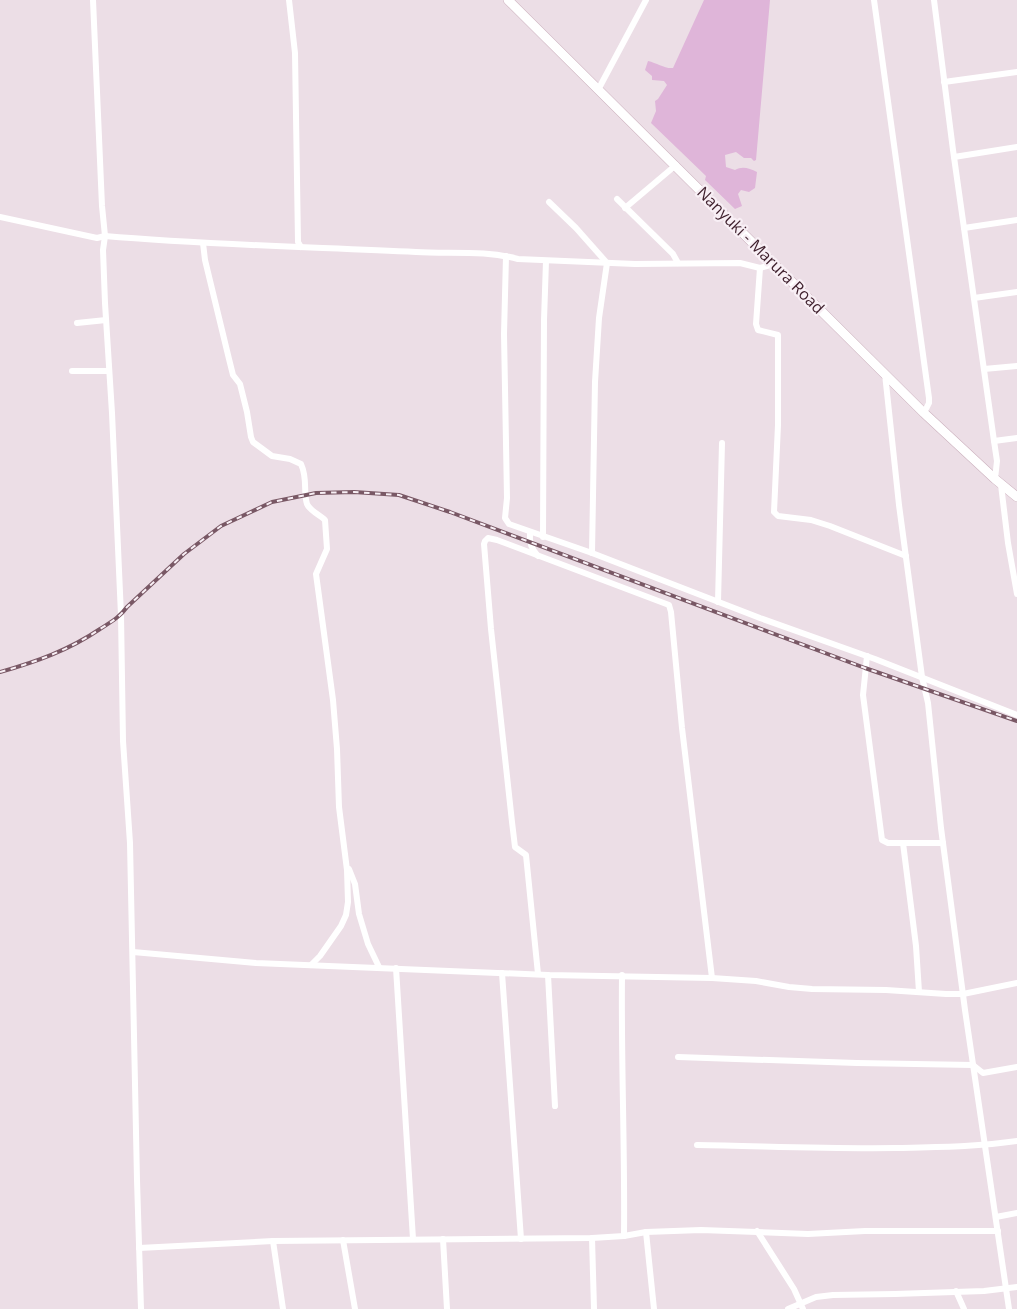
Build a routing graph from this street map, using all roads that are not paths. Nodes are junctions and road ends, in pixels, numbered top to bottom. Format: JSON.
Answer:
{"nodes":[{"id":1,"x":93,"y":0,"type":"edge"},
{"id":2,"x":289,"y":0,"type":"edge"},
{"id":3,"x":508,"y":0,"type":"edge"},
{"id":4,"x":646,"y":0,"type":"edge"},
{"id":5,"x":874,"y":0,"type":"edge"},
{"id":6,"x":934,"y":0,"type":"edge"},
{"id":7,"x":1017,"y":72,"type":"edge"},
{"id":8,"x":944,"y":82,"type":"junction"},
{"id":9,"x":598,"y":90,"type":"junction"},
{"id":10,"x":1017,"y":147,"type":"edge"},
{"id":11,"x":954,"y":157,"type":"junction"},
{"id":12,"x":676,"y":165,"type":"junction"},
{"id":13,"x":616,"y":199,"type":"dead end"},
{"id":14,"x":549,"y":202,"type":"dead end"},
{"id":15,"x":625,"y":208,"type":"junction"},
{"id":16,"x":0,"y":217,"type":"edge"},
{"id":17,"x":1017,"y":220,"type":"edge"},
{"id":18,"x":964,"y":228,"type":"junction"},
{"id":19,"x":105,"y":236,"type":"junction"},
{"id":20,"x":203,"y":243,"type":"junction"},
{"id":21,"x":301,"y":248,"type":"junction"},
{"id":22,"x":506,"y":256,"type":"junction"},
{"id":23,"x":546,"y":261,"type":"junction"},
{"id":24,"x":607,"y":263,"type":"junction"},
{"id":25,"x":678,"y":263,"type":"junction"},
{"id":26,"x":774,"y":264,"type":"junction"},
{"id":27,"x":760,"y":268,"type":"junction"},
{"id":28,"x":1017,"y":292,"type":"edge"},
{"id":29,"x":974,"y":298,"type":"junction"},
{"id":30,"x":106,"y":320,"type":"junction"},
{"id":31,"x":77,"y":323,"type":"dead end"},
{"id":32,"x":1017,"y":366,"type":"edge"},
{"id":33,"x":984,"y":369,"type":"junction"},
{"id":34,"x":72,"y":371,"type":"dead end"},
{"id":35,"x":109,"y":371,"type":"junction"},
{"id":36,"x":885,"y":373,"type":"junction"},
{"id":37,"x":924,"y":413,"type":"junction"},
{"id":38,"x":1017,"y":438,"type":"edge"},
{"id":39,"x":994,"y":441,"type":"junction"},
{"id":40,"x":722,"y":443,"type":"dead end"},
{"id":41,"x":998,"y":482,"type":"junction"},
{"id":42,"x":1017,"y":497,"type":"edge"},
{"id":43,"x":530,"y":532,"type":"junction"},
{"id":44,"x":543,"y":537,"type":"junction"},
{"id":45,"x":592,"y":552,"type":"junction"},
{"id":46,"x":906,"y":556,"type":"junction"},
{"id":47,"x":539,"y":557,"type":"junction"},
{"id":48,"x":1017,"y":594,"type":"edge"},
{"id":49,"x":718,"y":602,"type":"junction"},
{"id":50,"x":867,"y":656,"type":"junction"},
{"id":51,"x":922,"y":677,"type":"junction"},
{"id":52,"x":1017,"y":715,"type":"edge"},
{"id":53,"x":903,"y":843,"type":"junction"},
{"id":54,"x":943,"y":843,"type":"junction"},
{"id":55,"x":345,"y":861,"type":"junction"},
{"id":56,"x":132,"y":952,"type":"junction"},
{"id":57,"x":311,"y":965,"type":"junction"},
{"id":58,"x":378,"y":968,"type":"junction"},
{"id":59,"x":396,"y":968,"type":"junction"},
{"id":60,"x":502,"y":973,"type":"junction"},
{"id":61,"x":538,"y":974,"type":"junction"},
{"id":62,"x":548,"y":975,"type":"junction"},
{"id":63,"x":622,"y":975,"type":"junction"},
{"id":64,"x":712,"y":978,"type":"junction"},
{"id":65,"x":1017,"y":982,"type":"edge"},
{"id":66,"x":919,"y":992,"type":"junction"},
{"id":67,"x":963,"y":994,"type":"junction"},
{"id":68,"x":678,"y":1057,"type":"dead end"},
{"id":69,"x":973,"y":1065,"type":"junction"},
{"id":70,"x":1017,"y":1067,"type":"edge"},
{"id":71,"x":555,"y":1106,"type":"dead end"},
{"id":72,"x":1017,"y":1141,"type":"edge"},
{"id":73,"x":697,"y":1145,"type":"dead end"},
{"id":74,"x":985,"y":1146,"type":"junction"},
{"id":75,"x":1017,"y":1213,"type":"edge"},
{"id":76,"x":996,"y":1217,"type":"junction"},
{"id":77,"x":757,"y":1231,"type":"junction"},
{"id":78,"x":998,"y":1231,"type":"junction"},
{"id":79,"x":646,"y":1232,"type":"junction"},
{"id":80,"x":624,"y":1236,"type":"junction"},
{"id":81,"x":592,"y":1238,"type":"junction"},
{"id":82,"x":413,"y":1239,"type":"junction"},
{"id":83,"x":443,"y":1239,"type":"junction"},
{"id":84,"x":521,"y":1239,"type":"junction"},
{"id":85,"x":343,"y":1240,"type":"junction"},
{"id":86,"x":272,"y":1242,"type":"junction"},
{"id":87,"x":140,"y":1248,"type":"junction"},
{"id":88,"x":1017,"y":1287,"type":"edge"},
{"id":89,"x":1006,"y":1288,"type":"junction"},
{"id":90,"x":956,"y":1291,"type":"junction"},
{"id":91,"x":802,"y":1306,"type":"edge"},
{"id":92,"x":141,"y":1309,"type":"edge"},
{"id":93,"x":283,"y":1309,"type":"edge"},
{"id":94,"x":355,"y":1309,"type":"edge"},
{"id":95,"x":447,"y":1309,"type":"edge"},
{"id":96,"x":594,"y":1309,"type":"edge"},
{"id":97,"x":654,"y":1309,"type":"edge"},
{"id":98,"x":788,"y":1309,"type":"edge"},
{"id":99,"x":964,"y":1309,"type":"edge"},
{"id":100,"x":1010,"y":1309,"type":"edge"}],
"edges":[{"from":1,"to":19,"type":"street"},
{"from":2,"to":21,"type":"street"},
{"from":3,"to":9,"type":"street","name":"Nanyuki - Marura Road"},
{"from":4,"to":9,"type":"street"},
{"from":5,"to":37,"type":"street"},
{"from":6,"to":8,"type":"street"},
{"from":7,"to":8,"type":"street"},
{"from":8,"to":11,"type":"street"},
{"from":9,"to":12,"type":"street","name":"Nanyuki - Marura Road"},
{"from":10,"to":11,"type":"street"},
{"from":11,"to":18,"type":"street"},
{"from":12,"to":15,"type":"street"},
{"from":12,"to":26,"type":"street","name":"Nanyuki - Marura Road"},
{"from":13,"to":15,"type":"street"},
{"from":14,"to":24,"type":"street"},
{"from":15,"to":25,"type":"street"},
{"from":16,"to":19,"type":"street"},
{"from":17,"to":18,"type":"street"},
{"from":18,"to":29,"type":"street"},
{"from":19,"to":20,"type":"street"},
{"from":19,"to":30,"type":"street"},
{"from":20,"to":21,"type":"street"},
{"from":20,"to":55,"type":"street"},
{"from":21,"to":22,"type":"street"},
{"from":22,"to":23,"type":"street"},
{"from":22,"to":43,"type":"street"},
{"from":23,"to":24,"type":"street"},
{"from":23,"to":44,"type":"street"},
{"from":24,"to":25,"type":"street"},
{"from":24,"to":45,"type":"street"},
{"from":25,"to":27,"type":"street"},
{"from":26,"to":27,"type":"street"},
{"from":26,"to":36,"type":"street","name":"Nanyuki - Marura Road"},
{"from":27,"to":46,"type":"street"},
{"from":28,"to":29,"type":"street"},
{"from":29,"to":33,"type":"street"},
{"from":30,"to":31,"type":"street"},
{"from":30,"to":35,"type":"street"},
{"from":32,"to":33,"type":"street"},
{"from":33,"to":39,"type":"street"},
{"from":34,"to":35,"type":"street"},
{"from":35,"to":56,"type":"street"},
{"from":36,"to":37,"type":"street","name":"Nanyuki - Marura Road"},
{"from":36,"to":46,"type":"street"},
{"from":37,"to":41,"type":"street","name":"Nanyuki - Marura Road"},
{"from":38,"to":39,"type":"street"},
{"from":39,"to":41,"type":"street"},
{"from":40,"to":49,"type":"street"},
{"from":41,"to":42,"type":"street","name":"Nanyuki - Marura Road"},
{"from":41,"to":48,"type":"street"},
{"from":43,"to":44,"type":"street"},
{"from":43,"to":47,"type":"street"},
{"from":44,"to":45,"type":"street"},
{"from":45,"to":49,"type":"street"},
{"from":46,"to":51,"type":"street"},
{"from":47,"to":61,"type":"street"},
{"from":47,"to":64,"type":"street"},
{"from":49,"to":50,"type":"street"},
{"from":50,"to":51,"type":"street"},
{"from":50,"to":53,"type":"street"},
{"from":51,"to":52,"type":"street"},
{"from":51,"to":54,"type":"street"},
{"from":53,"to":54,"type":"street"},
{"from":53,"to":66,"type":"street"},
{"from":54,"to":67,"type":"street"},
{"from":55,"to":57,"type":"street"},
{"from":55,"to":58,"type":"street"},
{"from":56,"to":57,"type":"street"},
{"from":56,"to":87,"type":"street"},
{"from":57,"to":58,"type":"street"},
{"from":58,"to":59,"type":"street"},
{"from":59,"to":60,"type":"street"},
{"from":59,"to":82,"type":"street"},
{"from":60,"to":61,"type":"street"},
{"from":60,"to":84,"type":"street"},
{"from":61,"to":62,"type":"street"},
{"from":62,"to":63,"type":"street"},
{"from":62,"to":71,"type":"street"},
{"from":63,"to":64,"type":"street"},
{"from":63,"to":80,"type":"street"},
{"from":64,"to":66,"type":"street"},
{"from":65,"to":67,"type":"street"},
{"from":66,"to":67,"type":"street"},
{"from":67,"to":69,"type":"street"},
{"from":68,"to":69,"type":"street"},
{"from":69,"to":70,"type":"street"},
{"from":69,"to":74,"type":"street"},
{"from":72,"to":74,"type":"street"},
{"from":73,"to":74,"type":"street"},
{"from":74,"to":76,"type":"street"},
{"from":75,"to":76,"type":"street"},
{"from":76,"to":78,"type":"street"},
{"from":77,"to":78,"type":"street"},
{"from":77,"to":79,"type":"street"},
{"from":77,"to":91,"type":"street"},
{"from":78,"to":89,"type":"street"},
{"from":79,"to":80,"type":"street"},
{"from":79,"to":97,"type":"street"},
{"from":80,"to":81,"type":"street"},
{"from":81,"to":84,"type":"street"},
{"from":81,"to":96,"type":"street"},
{"from":82,"to":83,"type":"street"},
{"from":82,"to":85,"type":"street"},
{"from":83,"to":84,"type":"street"},
{"from":83,"to":95,"type":"street"},
{"from":85,"to":86,"type":"street"},
{"from":85,"to":94,"type":"street"},
{"from":86,"to":87,"type":"street"},
{"from":86,"to":93,"type":"street"},
{"from":87,"to":92,"type":"street"},
{"from":88,"to":89,"type":"street"},
{"from":89,"to":90,"type":"street"},
{"from":89,"to":100,"type":"street"},
{"from":90,"to":91,"type":"street"},
{"from":90,"to":99,"type":"street"},
{"from":91,"to":98,"type":"street"}]}
